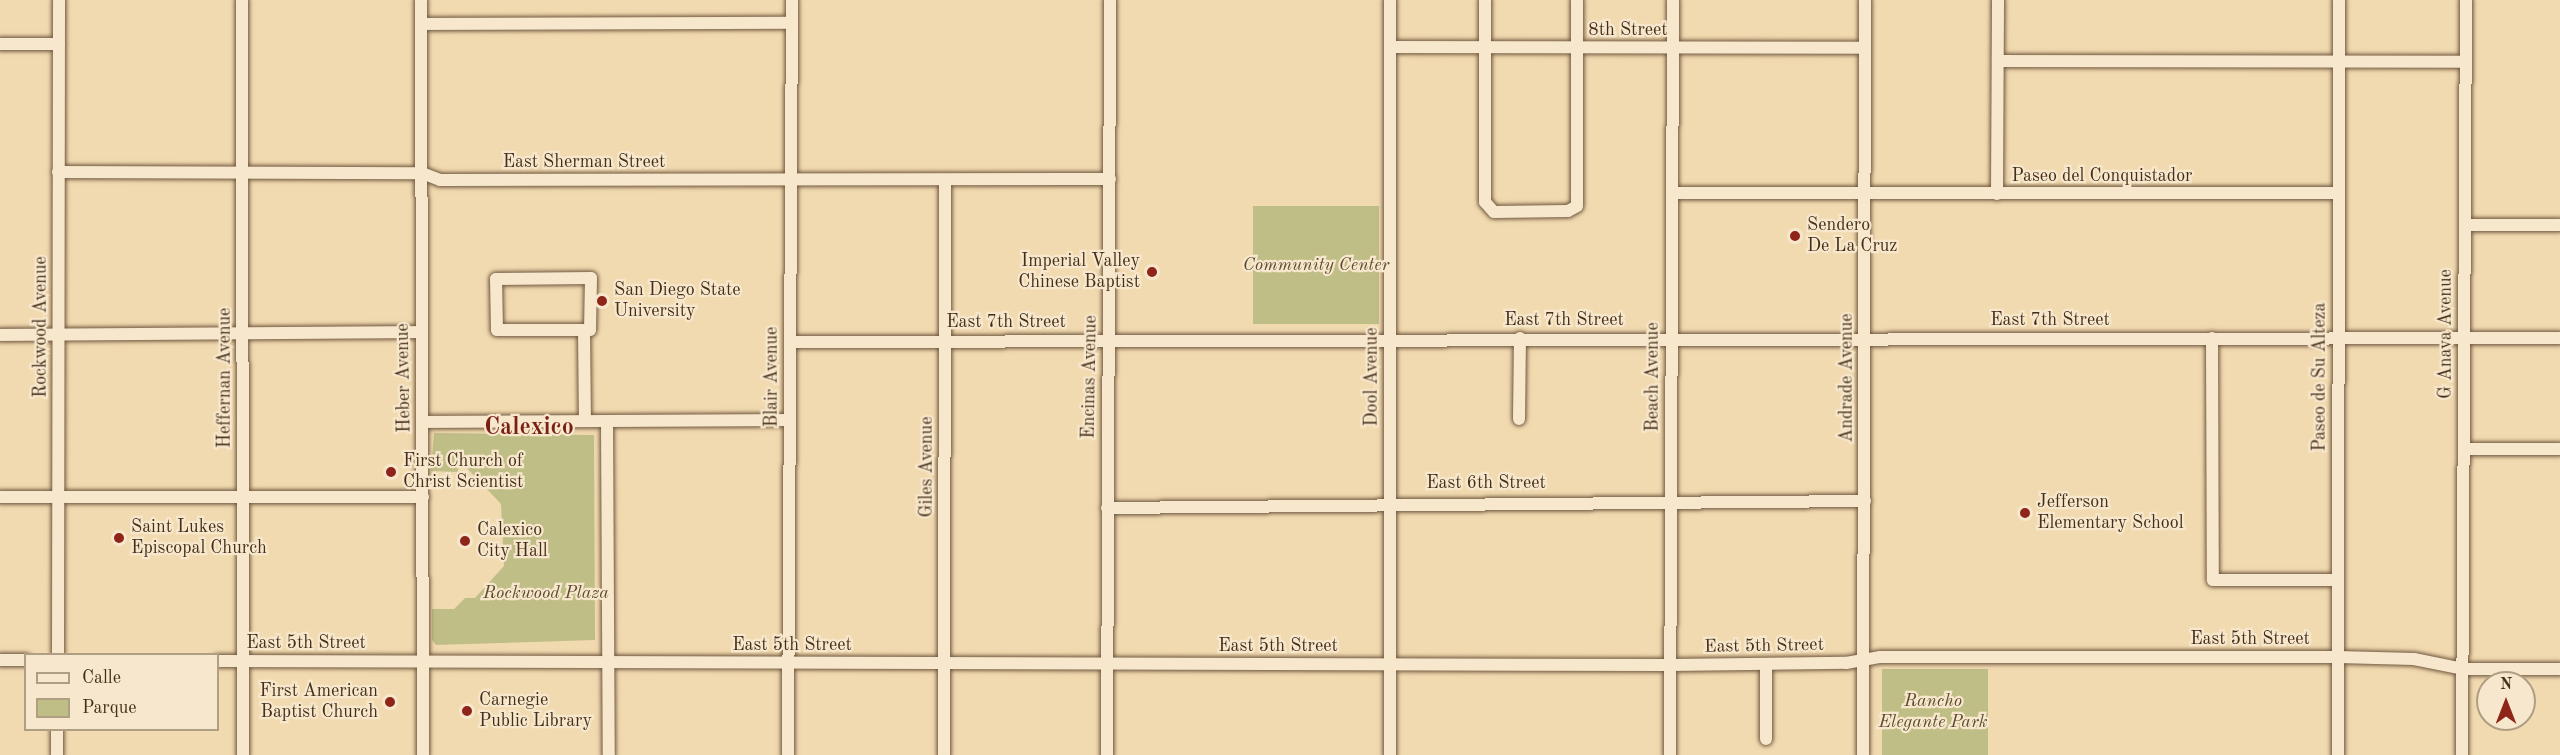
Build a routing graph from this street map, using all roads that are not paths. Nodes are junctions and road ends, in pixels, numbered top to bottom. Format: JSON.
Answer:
{"nodes":[{"id":1,"x":59,"y":0,"type":"edge"},
{"id":2,"x":242,"y":0,"type":"edge"},
{"id":3,"x":421,"y":0,"type":"edge"},
{"id":4,"x":792,"y":0,"type":"edge"},
{"id":5,"x":1110,"y":0,"type":"edge"},
{"id":6,"x":1390,"y":0,"type":"edge"},
{"id":7,"x":1485,"y":0,"type":"edge"},
{"id":8,"x":1577,"y":0,"type":"edge"},
{"id":9,"x":1673,"y":0,"type":"edge"},
{"id":10,"x":1865,"y":0,"type":"edge"},
{"id":11,"x":1998,"y":0,"type":"edge"},
{"id":12,"x":2339,"y":0,"type":"edge"},
{"id":13,"x":2466,"y":0,"type":"edge"},
{"id":14,"x":792,"y":23,"type":"junction"},
{"id":15,"x":422,"y":24,"type":"junction"},
{"id":16,"x":0,"y":44,"type":"edge"},
{"id":17,"x":59,"y":44,"type":"junction"},
{"id":18,"x":1390,"y":47,"type":"junction"},
{"id":19,"x":1577,"y":47,"type":"junction"},
{"id":20,"x":1485,"y":48,"type":"junction"},
{"id":21,"x":1673,"y":48,"type":"junction"},
{"id":22,"x":1865,"y":48,"type":"junction"},
{"id":23,"x":1998,"y":61,"type":"junction"},
{"id":24,"x":2339,"y":62,"type":"junction"},
{"id":25,"x":2465,"y":62,"type":"junction"},
{"id":26,"x":58,"y":172,"type":"junction"},
{"id":27,"x":242,"y":173,"type":"junction"},
{"id":28,"x":423,"y":173,"type":"junction"},
{"id":29,"x":1110,"y":179,"type":"junction"},
{"id":30,"x":789,"y":180,"type":"junction"},
{"id":31,"x":945,"y":180,"type":"junction"},
{"id":32,"x":1672,"y":193,"type":"junction"},
{"id":33,"x":1865,"y":194,"type":"junction"},
{"id":34,"x":1997,"y":194,"type":"junction"},
{"id":35,"x":2339,"y":194,"type":"junction"},
{"id":36,"x":2465,"y":225,"type":"junction"},
{"id":37,"x":2560,"y":225,"type":"edge"},
{"id":38,"x":584,"y":330,"type":"junction"},
{"id":39,"x":422,"y":332,"type":"junction"},
{"id":40,"x":59,"y":334,"type":"junction"},
{"id":41,"x":0,"y":335,"type":"edge"},
{"id":42,"x":242,"y":336,"type":"junction"},
{"id":43,"x":1520,"y":338,"type":"junction"},
{"id":44,"x":1671,"y":338,"type":"junction"},
{"id":45,"x":2212,"y":338,"type":"junction"},
{"id":46,"x":2338,"y":338,"type":"junction"},
{"id":47,"x":2464,"y":338,"type":"junction"},
{"id":48,"x":2560,"y":338,"type":"edge"},
{"id":49,"x":1390,"y":339,"type":"junction"},
{"id":50,"x":1864,"y":339,"type":"junction"},
{"id":51,"x":1108,"y":340,"type":"junction"},
{"id":52,"x":945,"y":341,"type":"junction"},
{"id":53,"x":790,"y":342,"type":"junction"},
{"id":54,"x":1519,"y":419,"type":"dead end"},
{"id":55,"x":790,"y":420,"type":"junction"},
{"id":56,"x":585,"y":421,"type":"junction"},
{"id":57,"x":607,"y":421,"type":"junction"},
{"id":58,"x":423,"y":422,"type":"junction"},
{"id":59,"x":2464,"y":449,"type":"junction"},
{"id":60,"x":2560,"y":449,"type":"edge"},
{"id":61,"x":0,"y":497,"type":"edge"},
{"id":62,"x":423,"y":497,"type":"junction"},
{"id":63,"x":61,"y":498,"type":"junction"},
{"id":64,"x":243,"y":498,"type":"junction"},
{"id":65,"x":1671,"y":501,"type":"junction"},
{"id":66,"x":1865,"y":501,"type":"junction"},
{"id":67,"x":1389,"y":504,"type":"junction"},
{"id":68,"x":1107,"y":508,"type":"junction"},
{"id":69,"x":2338,"y":580,"type":"junction"},
{"id":70,"x":58,"y":653,"type":"edge"},
{"id":71,"x":2338,"y":657,"type":"junction"},
{"id":72,"x":0,"y":660,"type":"edge"},
{"id":73,"x":24,"y":660,"type":"edge"},
{"id":74,"x":423,"y":660,"type":"junction"},
{"id":75,"x":1864,"y":660,"type":"junction"},
{"id":76,"x":219,"y":661,"type":"edge"},
{"id":77,"x":242,"y":661,"type":"junction"},
{"id":78,"x":608,"y":661,"type":"junction"},
{"id":79,"x":944,"y":663,"type":"junction"},
{"id":80,"x":788,"y":664,"type":"junction"},
{"id":81,"x":1107,"y":664,"type":"junction"},
{"id":82,"x":1389,"y":664,"type":"junction"},
{"id":83,"x":1766,"y":664,"type":"junction"},
{"id":84,"x":1671,"y":665,"type":"junction"},
{"id":85,"x":2463,"y":669,"type":"junction"},
{"id":86,"x":2560,"y":669,"type":"edge"},
{"id":87,"x":57,"y":731,"type":"edge"},
{"id":88,"x":1766,"y":739,"type":"dead end"},
{"id":89,"x":57,"y":755,"type":"edge"},
{"id":90,"x":243,"y":755,"type":"edge"},
{"id":91,"x":423,"y":755,"type":"edge"},
{"id":92,"x":609,"y":755,"type":"edge"},
{"id":93,"x":788,"y":755,"type":"edge"},
{"id":94,"x":944,"y":755,"type":"edge"},
{"id":95,"x":1107,"y":755,"type":"edge"},
{"id":96,"x":1390,"y":755,"type":"edge"},
{"id":97,"x":1670,"y":755,"type":"edge"},
{"id":98,"x":1863,"y":755,"type":"edge"},
{"id":99,"x":2338,"y":755,"type":"edge"},
{"id":100,"x":2462,"y":755,"type":"edge"}],
"edges":[{"from":1,"to":17,"type":"street","name":"Rockwood Avenue"},
{"from":2,"to":27,"type":"street","name":"Heffernan Avenue"},
{"from":3,"to":15,"type":"street","name":"Heber Avenue"},
{"from":4,"to":14,"type":"street","name":"Blair Avenue"},
{"from":5,"to":29,"type":"street","name":"Encinas Avenue"},
{"from":6,"to":18,"type":"street","name":"Dool Avenue"},
{"from":7,"to":20,"type":"street"},
{"from":8,"to":19,"type":"street"},
{"from":9,"to":21,"type":"street","name":"Beach Avenue"},
{"from":10,"to":22,"type":"street","name":"Andrade Avenue"},
{"from":11,"to":23,"type":"street"},
{"from":12,"to":24,"type":"street","name":"Paseo de Su Alteza"},
{"from":13,"to":25,"type":"street","name":"G Anava Avenue"},
{"from":14,"to":15,"type":"street"},
{"from":14,"to":30,"type":"street","name":"Blair Avenue"},
{"from":15,"to":28,"type":"street","name":"Heber Avenue"},
{"from":16,"to":17,"type":"street"},
{"from":17,"to":26,"type":"street","name":"Rockwood Avenue"},
{"from":18,"to":20,"type":"street","name":"8th Street"},
{"from":18,"to":49,"type":"street","name":"Dool Avenue"},
{"from":19,"to":20,"type":"street","name":"8th Street"},
{"from":19,"to":20,"type":"street"},
{"from":19,"to":21,"type":"street","name":"8th Street"},
{"from":21,"to":22,"type":"street","name":"8th Street"},
{"from":21,"to":32,"type":"street","name":"Beach Avenue"},
{"from":22,"to":33,"type":"street","name":"Andrade Avenue"},
{"from":23,"to":24,"type":"street"},
{"from":23,"to":34,"type":"street"},
{"from":24,"to":25,"type":"street"},
{"from":24,"to":35,"type":"street","name":"Paseo de Su Alteza"},
{"from":25,"to":36,"type":"street","name":"G Anava Avenue"},
{"from":26,"to":27,"type":"street","name":"East Sherman Street"},
{"from":26,"to":40,"type":"street","name":"Rockwood Avenue"},
{"from":27,"to":28,"type":"street","name":"East Sherman Street"},
{"from":27,"to":42,"type":"street","name":"Heffernan Avenue"},
{"from":28,"to":30,"type":"street","name":"East Sherman Street"},
{"from":28,"to":39,"type":"street","name":"Heber Avenue"},
{"from":29,"to":31,"type":"street","name":"East Sherman Street"},
{"from":29,"to":51,"type":"street","name":"Encinas Avenue"},
{"from":30,"to":31,"type":"street","name":"East Sherman Street"},
{"from":30,"to":53,"type":"street","name":"Blair Avenue"},
{"from":31,"to":52,"type":"street","name":"Giles Avenue"},
{"from":32,"to":33,"type":"street"},
{"from":32,"to":44,"type":"street","name":"Beach Avenue"},
{"from":33,"to":34,"type":"street","name":"Paseo del Conquistador"},
{"from":33,"to":50,"type":"street","name":"Andrade Avenue"},
{"from":34,"to":35,"type":"street","name":"Paseo del Conquistador"},
{"from":35,"to":46,"type":"street","name":"Paseo de Su Alteza"},
{"from":36,"to":37,"type":"street"},
{"from":36,"to":47,"type":"street","name":"G Anava Avenue"},
{"from":38,"to":38,"type":"street"},
{"from":38,"to":56,"type":"street"},
{"from":39,"to":42,"type":"street"},
{"from":39,"to":58,"type":"street","name":"Heber Avenue"},
{"from":40,"to":41,"type":"street"},
{"from":40,"to":42,"type":"street"},
{"from":40,"to":63,"type":"street","name":"Rockwood Avenue"},
{"from":42,"to":64,"type":"street","name":"Heffernan Avenue"},
{"from":43,"to":44,"type":"street","name":"East 7th Street"},
{"from":43,"to":49,"type":"street","name":"East 7th Street"},
{"from":43,"to":54,"type":"street"},
{"from":44,"to":50,"type":"street","name":"East 7th Street"},
{"from":44,"to":65,"type":"street","name":"Beach Avenue"},
{"from":45,"to":46,"type":"street","name":"East 7th Street"},
{"from":45,"to":50,"type":"street","name":"East 7th Street"},
{"from":45,"to":69,"type":"street"},
{"from":46,"to":47,"type":"street","name":"East 7th Street"},
{"from":46,"to":69,"type":"street","name":"Paseo de Su Alteza"},
{"from":47,"to":48,"type":"street","name":"East 7th Street"},
{"from":47,"to":59,"type":"street","name":"G Anava Avenue"},
{"from":49,"to":51,"type":"street","name":"East 7th Street"},
{"from":49,"to":67,"type":"street","name":"Dool Avenue"},
{"from":50,"to":66,"type":"street","name":"Andrade Avenue"},
{"from":51,"to":52,"type":"street","name":"East 7th Street"},
{"from":51,"to":68,"type":"street","name":"Encinas Avenue"},
{"from":52,"to":53,"type":"street","name":"East 7th Street"},
{"from":52,"to":79,"type":"street","name":"Giles Avenue"},
{"from":53,"to":55,"type":"street","name":"Blair Avenue"},
{"from":55,"to":57,"type":"street"},
{"from":55,"to":80,"type":"street","name":"Blair Avenue"},
{"from":56,"to":57,"type":"street"},
{"from":56,"to":58,"type":"street"},
{"from":57,"to":78,"type":"street"},
{"from":58,"to":62,"type":"street","name":"Heber Avenue"},
{"from":59,"to":60,"type":"street"},
{"from":59,"to":85,"type":"street","name":"G Anava Avenue"},
{"from":61,"to":63,"type":"street"},
{"from":62,"to":64,"type":"street"},
{"from":62,"to":74,"type":"street","name":"Heber Avenue"},
{"from":63,"to":64,"type":"street"},
{"from":63,"to":70,"type":"street","name":"Rockwood Avenue"},
{"from":64,"to":77,"type":"street","name":"Heffernan Avenue"},
{"from":65,"to":66,"type":"street","name":"East 6th Street"},
{"from":65,"to":67,"type":"street","name":"East 6th Street"},
{"from":65,"to":84,"type":"street","name":"Beach Avenue"},
{"from":66,"to":75,"type":"street","name":"Andrade Avenue"},
{"from":67,"to":68,"type":"street","name":"East 6th Street"},
{"from":67,"to":82,"type":"street","name":"Dool Avenue"},
{"from":68,"to":81,"type":"street","name":"Encinas Avenue"},
{"from":69,"to":71,"type":"street","name":"Paseo de Su Alteza"},
{"from":71,"to":75,"type":"street","name":"East 5th Street"},
{"from":71,"to":85,"type":"street","name":"East 5th Street"},
{"from":71,"to":99,"type":"street","name":"Paseo de Su Alteza"},
{"from":72,"to":73,"type":"street"},
{"from":74,"to":77,"type":"street","name":"East 5th Street"},
{"from":74,"to":78,"type":"street","name":"East 5th Street"},
{"from":74,"to":91,"type":"street","name":"Heber Avenue"},
{"from":75,"to":83,"type":"street","name":"East 5th Street"},
{"from":75,"to":98,"type":"street","name":"Andrade Avenue"},
{"from":76,"to":77,"type":"street","name":"East 5th Street"},
{"from":77,"to":90,"type":"street","name":"Heffernan Avenue"},
{"from":78,"to":80,"type":"street","name":"East 5th Street"},
{"from":78,"to":92,"type":"street"},
{"from":79,"to":80,"type":"street","name":"East 5th Street"},
{"from":79,"to":81,"type":"street","name":"East 5th Street"},
{"from":79,"to":94,"type":"street","name":"Giles Avenue"},
{"from":80,"to":93,"type":"street","name":"Blair Avenue"},
{"from":81,"to":82,"type":"street","name":"East 5th Street"},
{"from":81,"to":95,"type":"street","name":"Encinas Avenue"},
{"from":82,"to":84,"type":"street","name":"East 5th Street"},
{"from":82,"to":96,"type":"street","name":"Dool Avenue"},
{"from":83,"to":84,"type":"street","name":"East 5th Street"},
{"from":83,"to":88,"type":"street"},
{"from":84,"to":97,"type":"street","name":"Beach Avenue"},
{"from":85,"to":86,"type":"street","name":"East 5th Street"},
{"from":85,"to":100,"type":"street","name":"G Anava Avenue"},
{"from":87,"to":89,"type":"street"}]}
